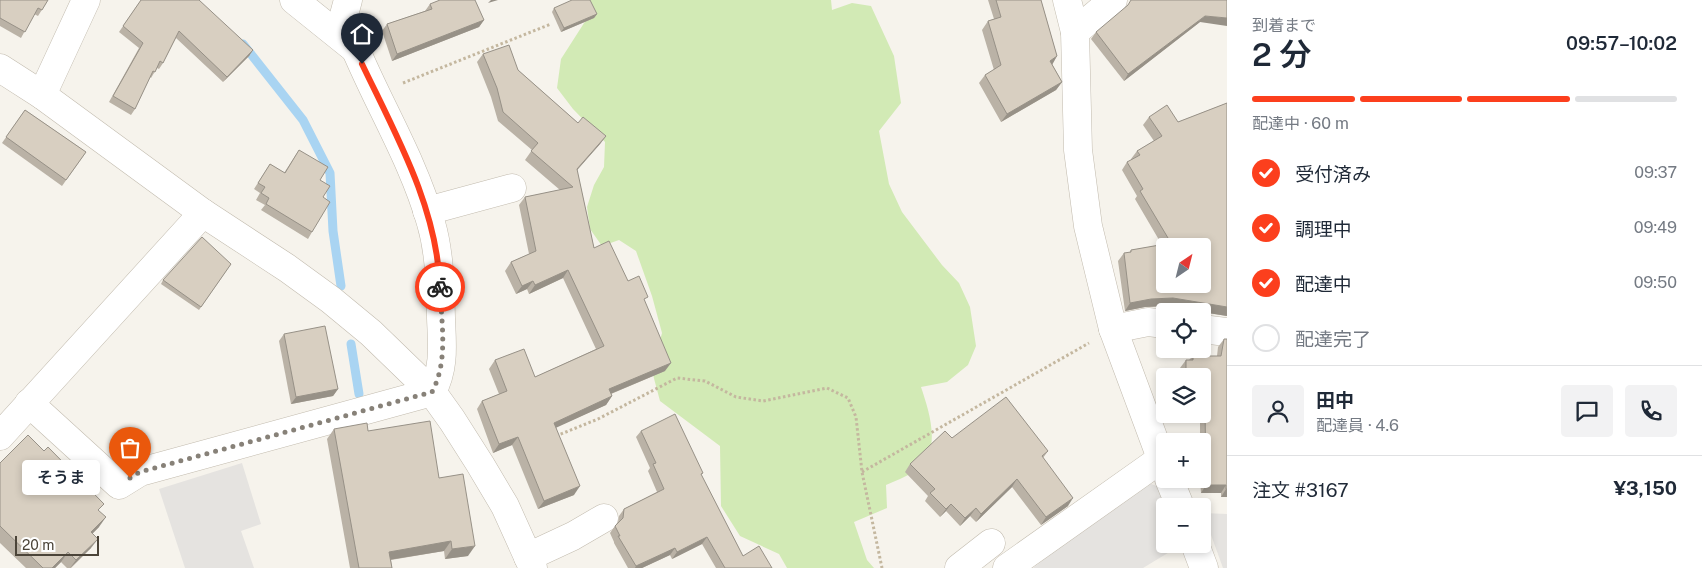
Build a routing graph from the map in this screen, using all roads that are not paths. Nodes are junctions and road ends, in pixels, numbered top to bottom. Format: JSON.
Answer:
{"nodes":[{"id":1,"x":86,"y":0,"type":"edge"},
{"id":2,"x":294,"y":0,"type":"edge"},
{"id":3,"x":348,"y":0,"type":"edge"},
{"id":4,"x":1067,"y":0,"type":"edge"},
{"id":5,"x":1113,"y":0,"type":"edge"},
{"id":6,"x":1074,"y":32,"type":"junction"},
{"id":7,"x":355,"y":49,"type":"junction"},
{"id":8,"x":0,"y":68,"type":"edge"},
{"id":9,"x":42,"y":95,"type":"junction"},
{"id":10,"x":512,"y":188,"type":"dead end"},
{"id":11,"x":427,"y":211,"type":"junction"},
{"id":12,"x":203,"y":213,"type":"junction"},
{"id":13,"x":1156,"y":323,"type":"edge"},
{"id":14,"x":1113,"y":329,"type":"junction"},
{"id":15,"x":1211,"y":330,"type":"edge"},
{"id":16,"x":1227,"y":332,"type":"edge"},
{"id":17,"x":432,"y":392,"type":"junction"},
{"id":18,"x":29,"y":403,"type":"junction"},
{"id":19,"x":0,"y":436,"type":"edge"},
{"id":20,"x":1156,"y":445,"type":"edge"},
{"id":21,"x":1156,"y":475,"type":"edge"},
{"id":22,"x":604,"y":518,"type":"dead end"},
{"id":23,"x":991,"y":543,"type":"dead end"},
{"id":24,"x":1198,"y":553,"type":"edge"},
{"id":25,"x":530,"y":562,"type":"edge"},
{"id":26,"x":959,"y":568,"type":"edge"},
{"id":27,"x":1007,"y":568,"type":"edge"},
{"id":28,"x":1204,"y":568,"type":"edge"}],
"edges":[{"from":1,"to":9,"type":"street"},
{"from":2,"to":7,"type":"street"},
{"from":3,"to":7,"type":"street"},
{"from":4,"to":6,"type":"street"},
{"from":5,"to":6,"type":"street"},
{"from":6,"to":14,"type":"street"},
{"from":7,"to":11,"type":"street"},
{"from":8,"to":9,"type":"street"},
{"from":9,"to":12,"type":"street"},
{"from":10,"to":11,"type":"street"},
{"from":11,"to":17,"type":"street"},
{"from":12,"to":17,"type":"street"},
{"from":12,"to":18,"type":"street"},
{"from":13,"to":14,"type":"street"},
{"from":14,"to":20,"type":"street"},
{"from":15,"to":16,"type":"street"},
{"from":17,"to":18,"type":"street"},
{"from":17,"to":25,"type":"street"},
{"from":18,"to":19,"type":"street"},
{"from":21,"to":27,"type":"street"},
{"from":22,"to":25,"type":"street"},
{"from":23,"to":26,"type":"street"},
{"from":24,"to":28,"type":"street"}]}
